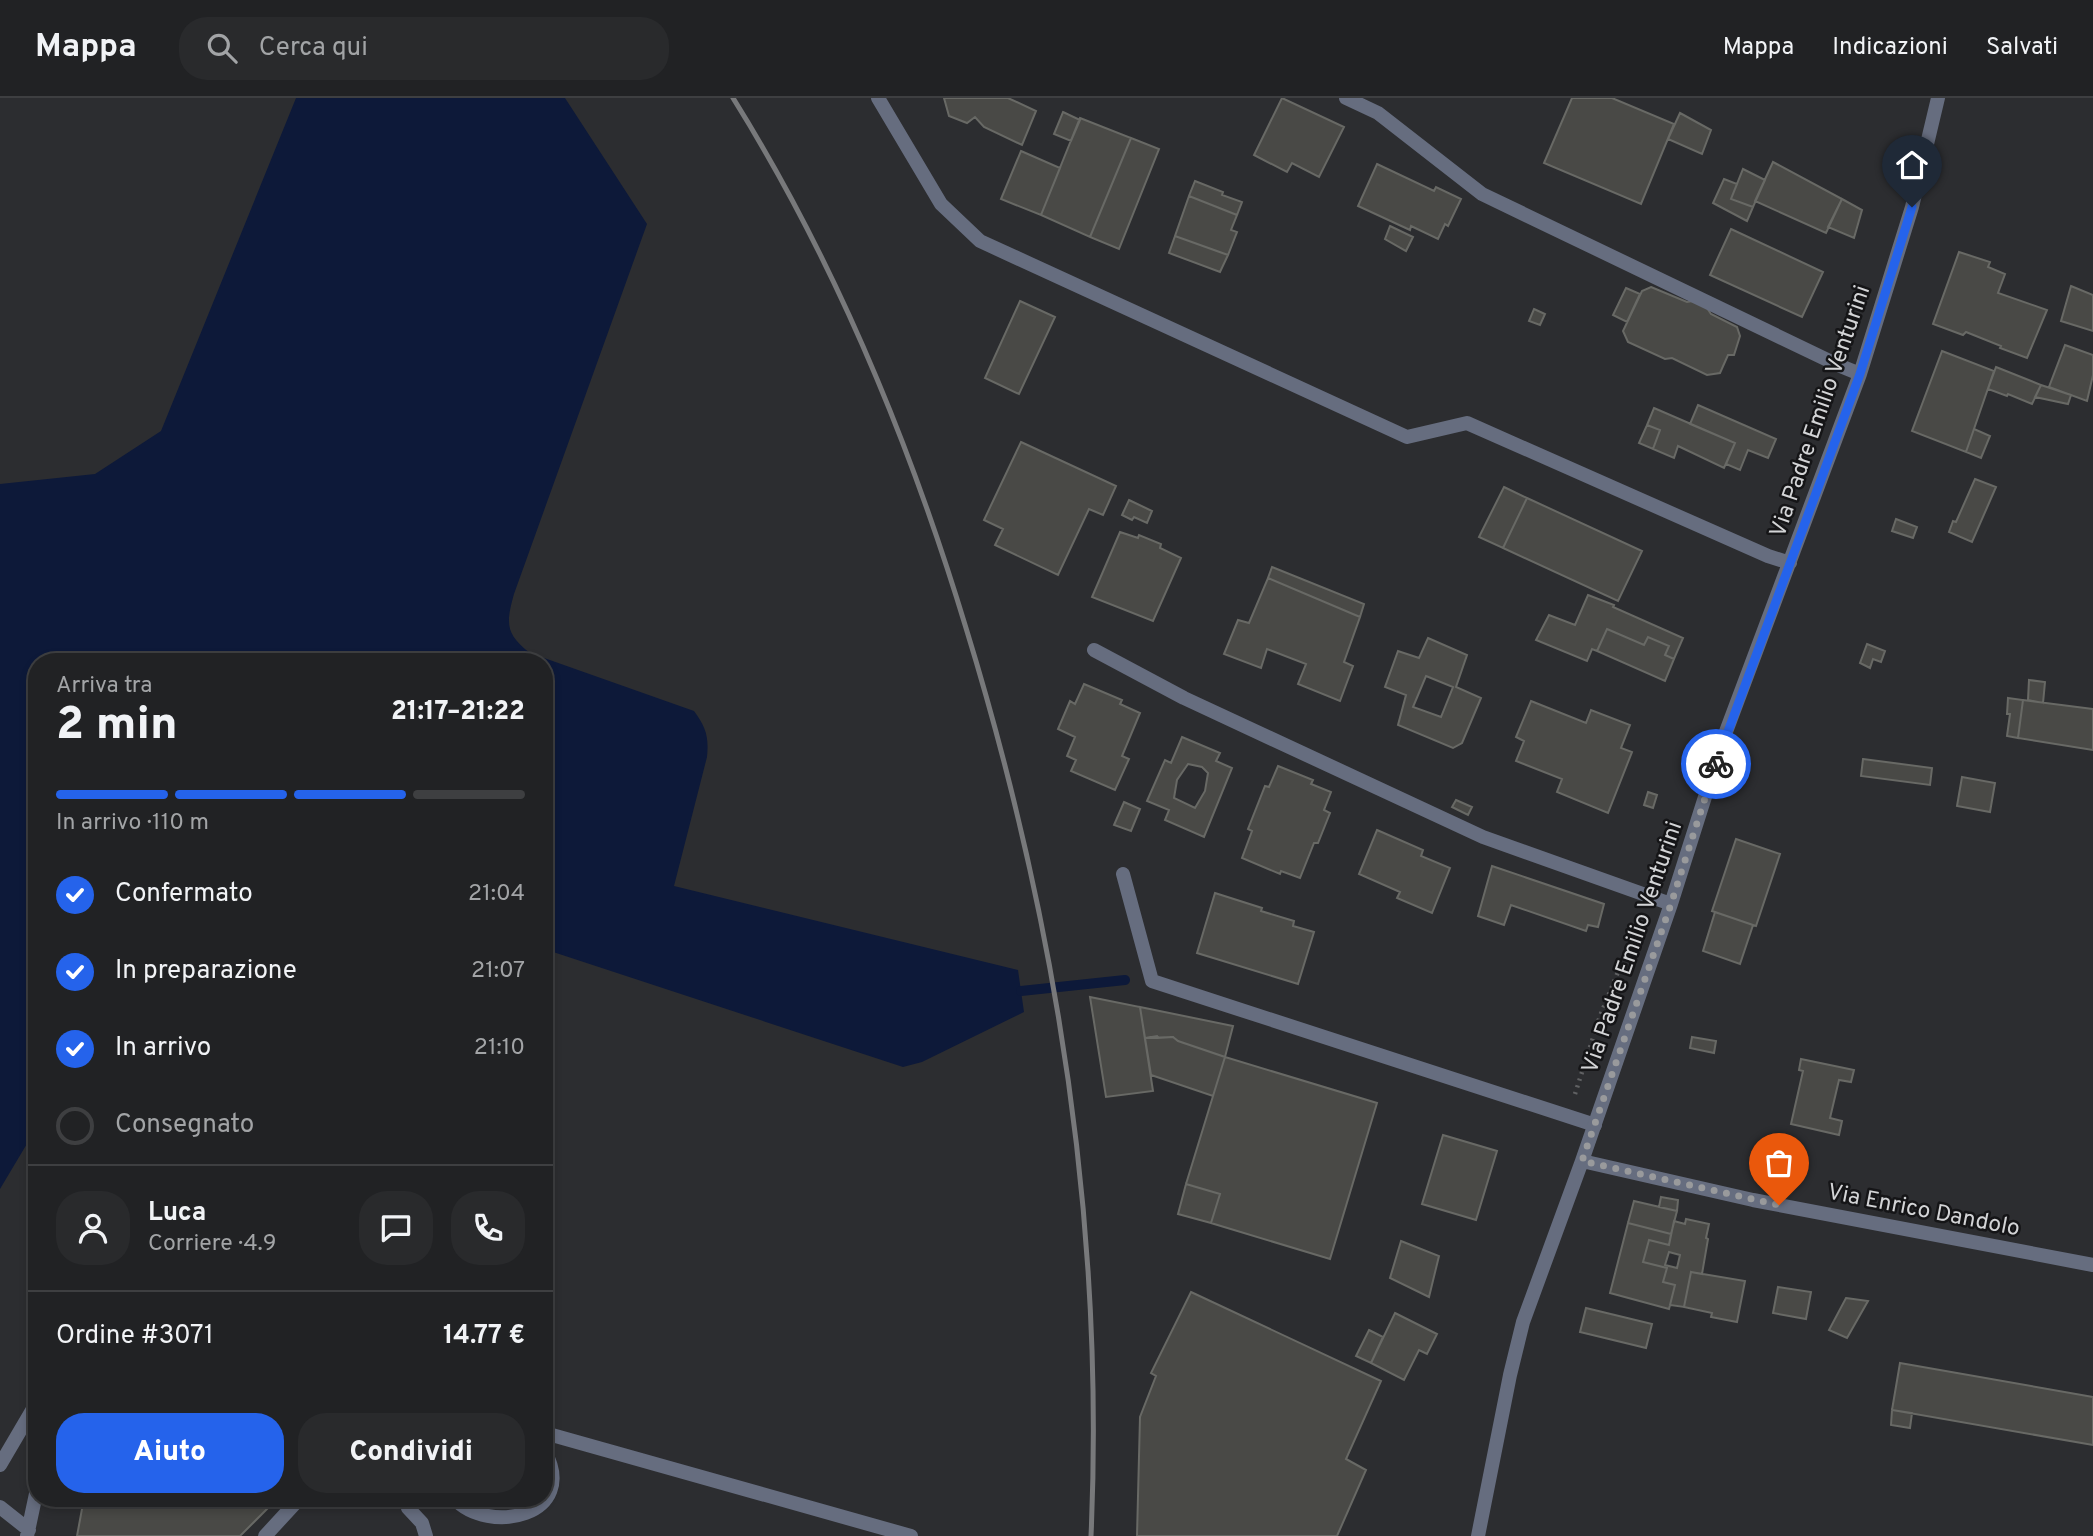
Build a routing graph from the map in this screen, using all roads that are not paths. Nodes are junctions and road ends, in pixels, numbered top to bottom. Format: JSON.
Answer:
{"nodes":[{"id":1,"x":1346,"y":98,"type":"edge"},
{"id":2,"x":1938,"y":98,"type":"edge"},
{"id":3,"x":880,"y":99,"type":"edge"},
{"id":4,"x":1860,"y":374,"type":"junction"},
{"id":5,"x":1790,"y":563,"type":"junction"},
{"id":6,"x":1094,"y":650,"type":"dead end"},
{"id":7,"x":1122,"y":874,"type":"dead end"},
{"id":8,"x":1671,"y":904,"type":"junction"},
{"id":9,"x":1595,"y":1125,"type":"junction"},
{"id":10,"x":1582,"y":1161,"type":"junction"},
{"id":11,"x":2093,"y":1265,"type":"edge"},
{"id":12,"x":28,"y":1417,"type":"edge"},
{"id":13,"x":553,"y":1435,"type":"edge"},
{"id":14,"x":0,"y":1465,"type":"edge"},
{"id":15,"x":0,"y":1507,"type":"edge"},
{"id":16,"x":33,"y":1507,"type":"edge"},
{"id":17,"x":292,"y":1507,"type":"edge"},
{"id":18,"x":408,"y":1507,"type":"edge"},
{"id":19,"x":460,"y":1507,"type":"edge"},
{"id":20,"x":545,"y":1507,"type":"edge"},
{"id":21,"x":28,"y":1533,"type":"edge"},
{"id":22,"x":265,"y":1536,"type":"edge"},
{"id":23,"x":426,"y":1536,"type":"edge"},
{"id":24,"x":911,"y":1536,"type":"edge"},
{"id":25,"x":1479,"y":1536,"type":"edge"}],
"edges":[{"from":1,"to":4,"type":"street"},
{"from":2,"to":4,"type":"street","name":"Via Padre Emilio Venturini"},
{"from":3,"to":5,"type":"street"},
{"from":4,"to":5,"type":"street","name":"Via Padre Emilio Venturini"},
{"from":5,"to":8,"type":"street","name":"Via Padre Emilio Venturini"},
{"from":6,"to":8,"type":"street"},
{"from":7,"to":9,"type":"street"},
{"from":8,"to":9,"type":"street","name":"Via Padre Emilio Venturini"},
{"from":9,"to":10,"type":"street","name":"Via Padre Emilio Venturini"},
{"from":10,"to":11,"type":"street","name":"Via Enrico Dandolo"},
{"from":10,"to":25,"type":"street","name":"Via Padre Emilio Venturini"},
{"from":12,"to":14,"type":"street"},
{"from":13,"to":24,"type":"street"},
{"from":15,"to":21,"type":"street"},
{"from":16,"to":21,"type":"street"},
{"from":17,"to":22,"type":"street"},
{"from":18,"to":23,"type":"street"},
{"from":19,"to":20,"type":"street"}]}
